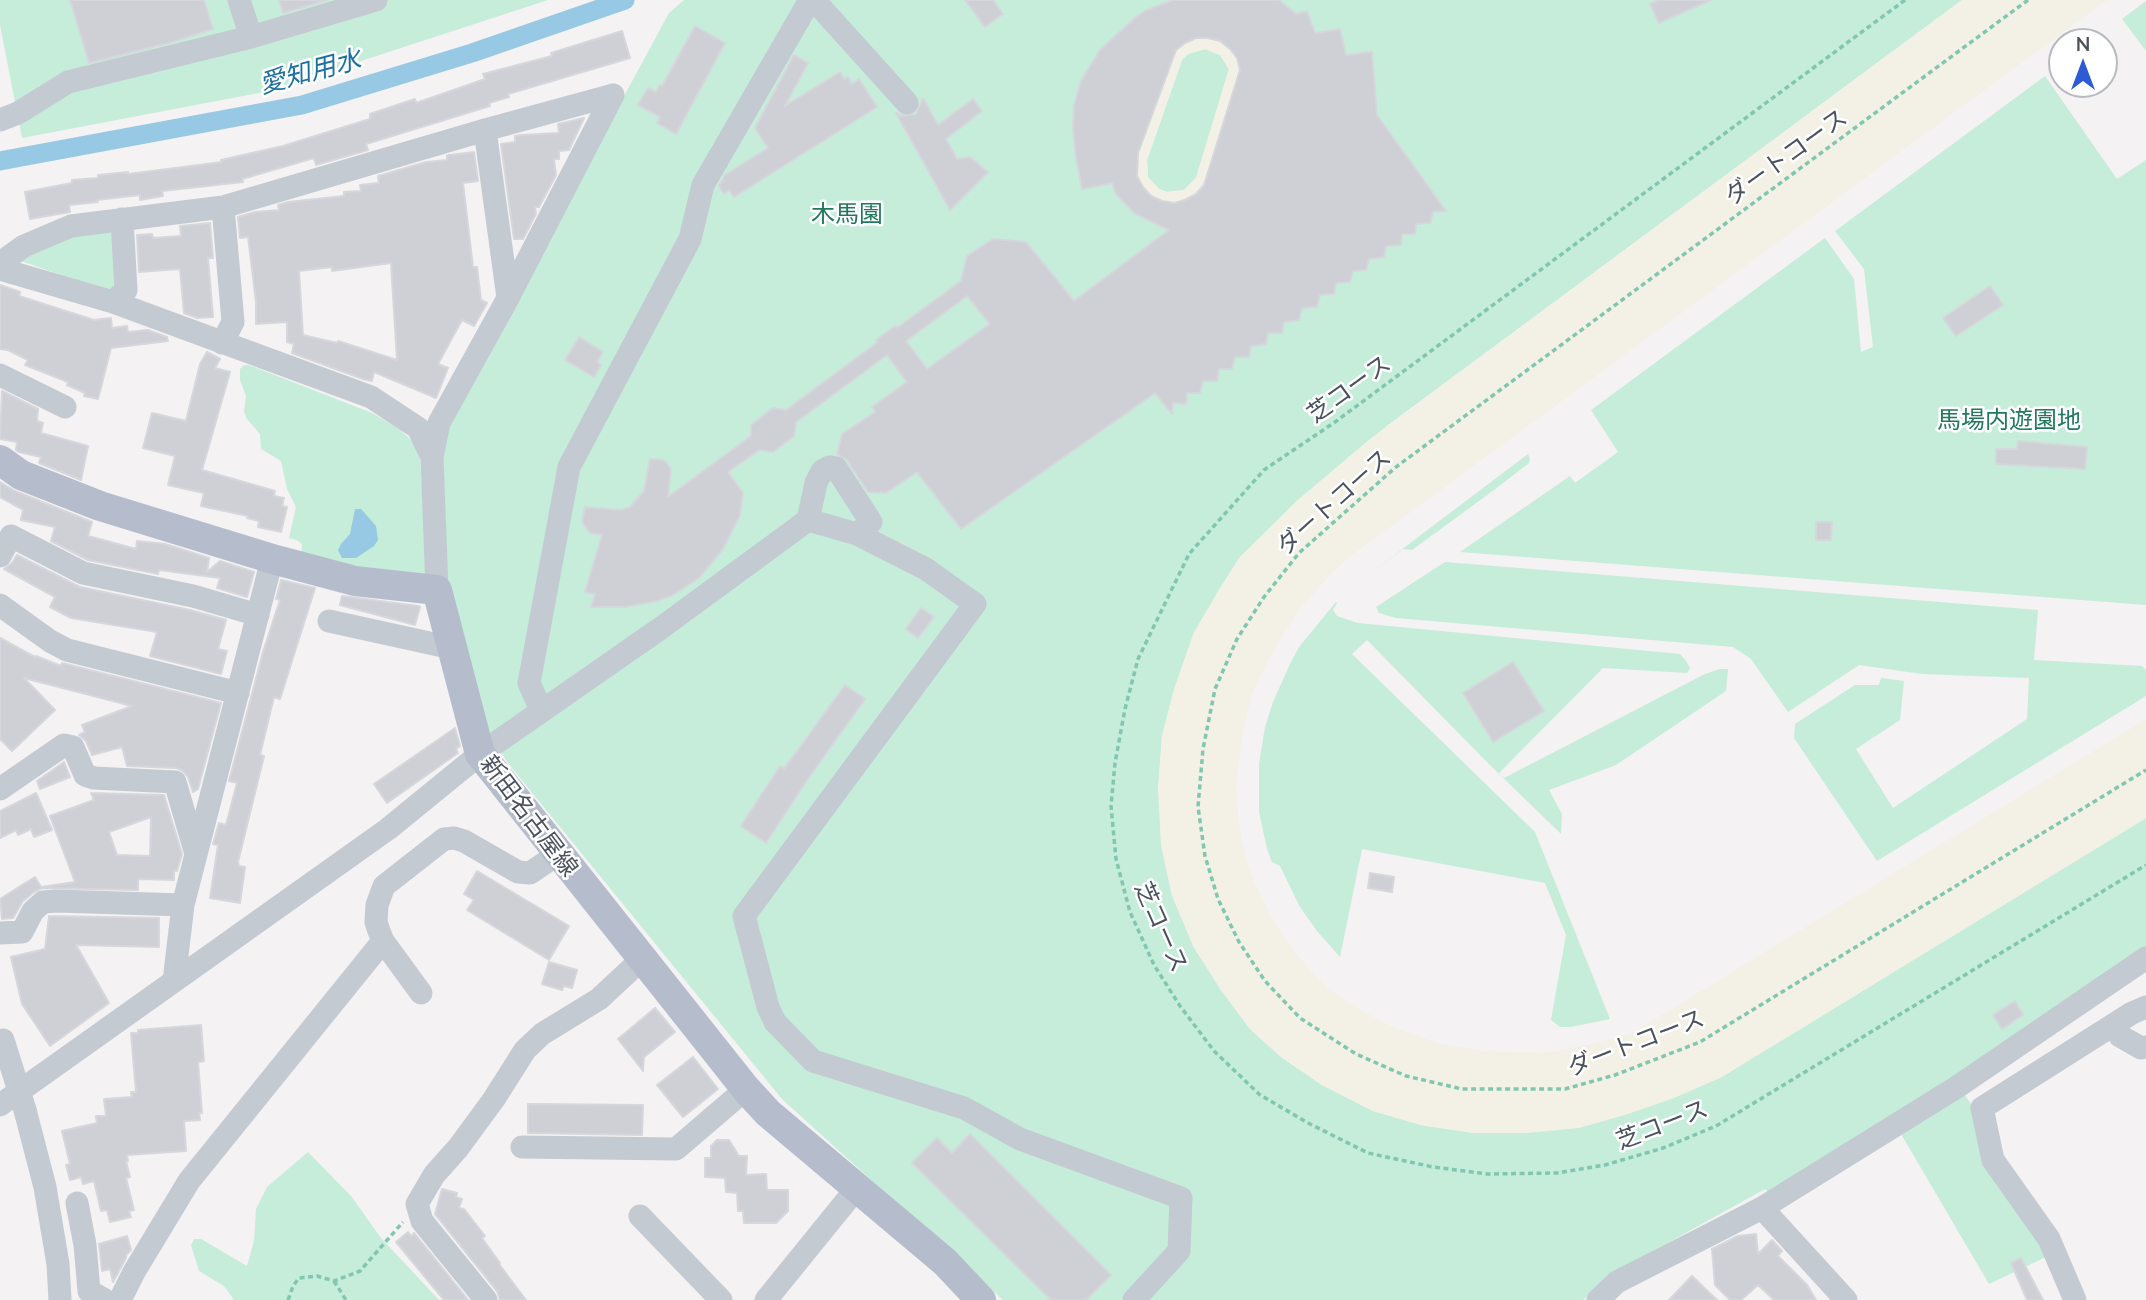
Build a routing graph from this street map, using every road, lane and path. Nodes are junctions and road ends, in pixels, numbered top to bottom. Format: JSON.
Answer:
{"nodes":[{"id":1,"x":239,"y":0,"type":"edge"},
{"id":2,"x":376,"y":0,"type":"edge"},
{"id":3,"x":812,"y":0,"type":"edge"},
{"id":4,"x":1905,"y":0,"type":"edge"},
{"id":5,"x":2028,"y":0,"type":"edge"},
{"id":6,"x":251,"y":37,"type":"junction"},
{"id":7,"x":907,"y":103,"type":"dead end"},
{"id":8,"x":9,"y":117,"type":"edge"},
{"id":9,"x":485,"y":130,"type":"junction"},
{"id":10,"x":223,"y":207,"type":"junction"},
{"id":11,"x":122,"y":219,"type":"junction"},
{"id":12,"x":0,"y":263,"type":"edge"},
{"id":13,"x":0,"y":269,"type":"edge"},
{"id":14,"x":508,"y":298,"type":"junction"},
{"id":15,"x":113,"y":302,"type":"junction"},
{"id":16,"x":222,"y":343,"type":"junction"},
{"id":17,"x":0,"y":376,"type":"edge"},
{"id":18,"x":65,"y":407,"type":"dead end"},
{"id":19,"x":432,"y":457,"type":"junction"},
{"id":20,"x":0,"y":460,"type":"edge"},
{"id":21,"x":808,"y":520,"type":"junction"},
{"id":22,"x":857,"y":534,"type":"junction"},
{"id":23,"x":0,"y":556,"type":"edge"},
{"id":24,"x":276,"y":560,"type":"junction"},
{"id":25,"x":437,"y":590,"type":"junction"},
{"id":26,"x":0,"y":605,"type":"edge"},
{"id":27,"x":258,"y":615,"type":"junction"},
{"id":28,"x":330,"y":621,"type":"dead end"},
{"id":29,"x":452,"y":648,"type":"junction"},
{"id":30,"x":238,"y":694,"type":"junction"},
{"id":31,"x":541,"y":710,"type":"junction"},
{"id":32,"x":480,"y":754,"type":"junction"},
{"id":33,"x":2146,"y":770,"type":"edge"},
{"id":34,"x":0,"y":789,"type":"edge"},
{"id":35,"x":196,"y":854,"type":"junction"},
{"id":36,"x":558,"y":854,"type":"junction"},
{"id":37,"x":2146,"y":865,"type":"edge"},
{"id":38,"x":183,"y":905,"type":"junction"},
{"id":39,"x":0,"y":933,"type":"edge"},
{"id":40,"x":383,"y":941,"type":"junction"},
{"id":41,"x":2146,"y":958,"type":"edge"},
{"id":42,"x":642,"y":959,"type":"junction"},
{"id":43,"x":174,"y":981,"type":"junction"},
{"id":44,"x":421,"y":993,"type":"dead end"},
{"id":45,"x":2146,"y":1007,"type":"edge"},
{"id":46,"x":2115,"y":1024,"type":"junction"},
{"id":47,"x":1,"y":1035,"type":"edge"},
{"id":48,"x":2146,"y":1047,"type":"edge"},
{"id":49,"x":746,"y":1089,"type":"junction"},
{"id":50,"x":0,"y":1105,"type":"edge"},
{"id":51,"x":522,"y":1147,"type":"dead end"},
{"id":52,"x":856,"y":1189,"type":"junction"},
{"id":53,"x":77,"y":1203,"type":"dead end"},
{"id":54,"x":417,"y":1204,"type":"junction"},
{"id":55,"x":1762,"y":1208,"type":"junction"},
{"id":56,"x":640,"y":1216,"type":"dead end"},
{"id":57,"x":334,"y":1280,"type":"junction"},
{"id":58,"x":1601,"y":1299,"type":"edge"},
{"id":59,"x":60,"y":1300,"type":"edge"},
{"id":60,"x":105,"y":1300,"type":"edge"},
{"id":61,"x":120,"y":1300,"type":"edge"},
{"id":62,"x":288,"y":1300,"type":"edge"},
{"id":63,"x":346,"y":1300,"type":"edge"},
{"id":64,"x":486,"y":1300,"type":"edge"},
{"id":65,"x":721,"y":1300,"type":"edge"},
{"id":66,"x":766,"y":1300,"type":"edge"},
{"id":67,"x":981,"y":1300,"type":"edge"},
{"id":68,"x":1134,"y":1300,"type":"edge"},
{"id":69,"x":1846,"y":1300,"type":"edge"},
{"id":70,"x":2075,"y":1300,"type":"edge"}],
"edges":[{"from":1,"to":6,"type":"street"},
{"from":2,"to":6,"type":"street"},
{"from":3,"to":7,"type":"street"},
{"from":3,"to":31,"type":"street"},
{"from":4,"to":37,"type":"path","name":"芝コース"},
{"from":5,"to":33,"type":"path","name":"ダートコース"},
{"from":6,"to":8,"type":"street"},
{"from":9,"to":10,"type":"street"},
{"from":9,"to":14,"type":"street"},
{"from":9,"to":14,"type":"street"},
{"from":10,"to":11,"type":"street"},
{"from":10,"to":16,"type":"street"},
{"from":11,"to":12,"type":"street"},
{"from":11,"to":15,"type":"street"},
{"from":13,"to":15,"type":"street"},
{"from":14,"to":19,"type":"street"},
{"from":15,"to":16,"type":"street"},
{"from":16,"to":19,"type":"street"},
{"from":17,"to":18,"type":"street"},
{"from":19,"to":25,"type":"street"},
{"from":20,"to":24,"type":"main road"},
{"from":21,"to":22,"type":"street"},
{"from":21,"to":22,"type":"street"},
{"from":21,"to":31,"type":"street"},
{"from":22,"to":68,"type":"street"},
{"from":23,"to":27,"type":"street"},
{"from":24,"to":25,"type":"main road"},
{"from":24,"to":27,"type":"street"},
{"from":25,"to":29,"type":"main road","name":"新田名古屋線"},
{"from":26,"to":30,"type":"street"},
{"from":27,"to":30,"type":"street"},
{"from":28,"to":29,"type":"street"},
{"from":29,"to":32,"type":"main road","name":"新田名古屋線"},
{"from":30,"to":35,"type":"street"},
{"from":31,"to":32,"type":"street"},
{"from":32,"to":36,"type":"main road","name":"新田名古屋線"},
{"from":32,"to":43,"type":"street"},
{"from":34,"to":35,"type":"street"},
{"from":35,"to":38,"type":"street"},
{"from":36,"to":40,"type":"street"},
{"from":36,"to":42,"type":"main road","name":"新田名古屋線"},
{"from":38,"to":39,"type":"street"},
{"from":38,"to":43,"type":"street"},
{"from":40,"to":44,"type":"street"},
{"from":40,"to":61,"type":"street"},
{"from":41,"to":55,"type":"street"},
{"from":42,"to":49,"type":"main road","name":"新田名古屋線"},
{"from":42,"to":54,"type":"street"},
{"from":43,"to":50,"type":"street"},
{"from":45,"to":46,"type":"street"},
{"from":46,"to":48,"type":"street"},
{"from":46,"to":70,"type":"street"},
{"from":47,"to":59,"type":"street","bridge":true},
{"from":49,"to":51,"type":"street"},
{"from":49,"to":52,"type":"main road","name":"新田名古屋線"},
{"from":52,"to":66,"type":"street"},
{"from":52,"to":67,"type":"main road","name":"新田名古屋線"},
{"from":53,"to":60,"type":"street"},
{"from":54,"to":57,"type":"path"},
{"from":54,"to":64,"type":"street"},
{"from":55,"to":58,"type":"street"},
{"from":55,"to":69,"type":"street"},
{"from":56,"to":65,"type":"street"},
{"from":57,"to":62,"type":"path"},
{"from":57,"to":63,"type":"path"}]}
